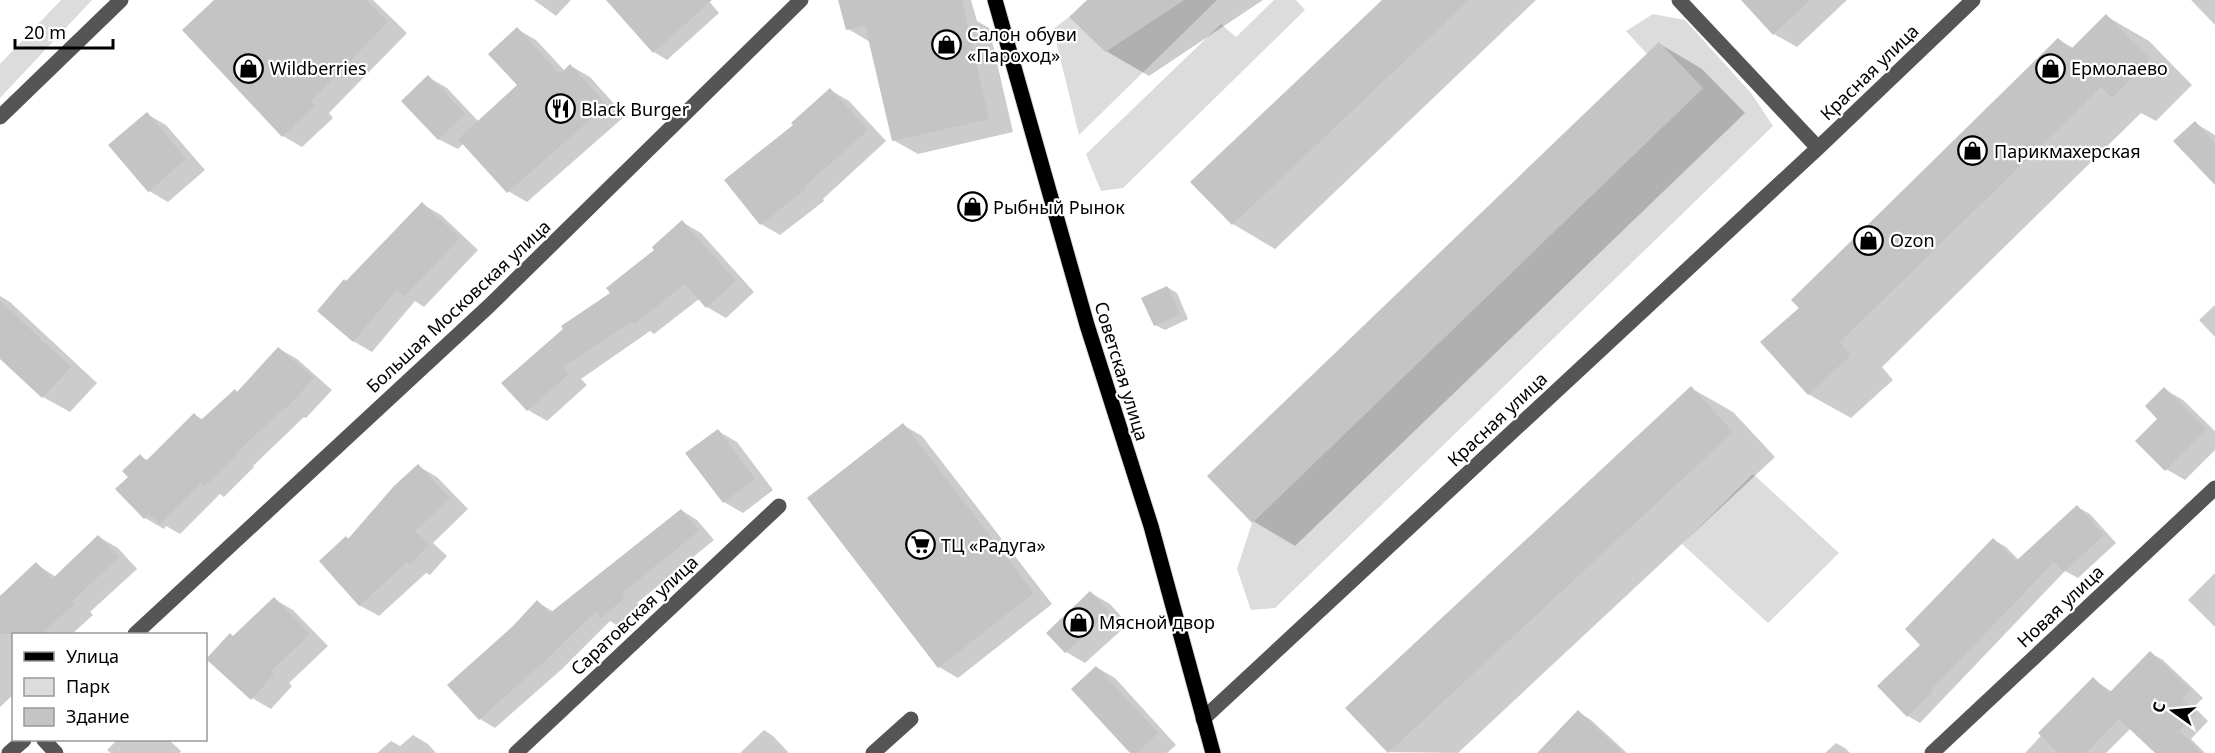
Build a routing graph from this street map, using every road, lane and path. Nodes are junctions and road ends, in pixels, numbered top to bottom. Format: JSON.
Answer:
{"nodes":[{"id":1,"x":121,"y":0,"type":"edge"},
{"id":2,"x":801,"y":0,"type":"edge"},
{"id":3,"x":995,"y":0,"type":"edge"},
{"id":4,"x":1679,"y":0,"type":"edge"},
{"id":5,"x":1973,"y":0,"type":"edge"},
{"id":6,"x":0,"y":117,"type":"edge"},
{"id":7,"x":1818,"y":148,"type":"junction"},
{"id":8,"x":2215,"y":488,"type":"edge"},
{"id":9,"x":779,"y":506,"type":"dead end"},
{"id":10,"x":136,"y":633,"type":"edge"},
{"id":11,"x":1203,"y":719,"type":"junction"},
{"id":12,"x":911,"y":720,"type":"dead end"},
{"id":13,"x":23,"y":741,"type":"edge"},
{"id":14,"x":45,"y":741,"type":"edge"},
{"id":15,"x":9,"y":753,"type":"edge"},
{"id":16,"x":56,"y":753,"type":"edge"},
{"id":17,"x":516,"y":753,"type":"edge"},
{"id":18,"x":873,"y":753,"type":"edge"},
{"id":19,"x":1213,"y":753,"type":"edge"},
{"id":20,"x":1932,"y":753,"type":"edge"}],
"edges":[{"from":1,"to":6,"type":"street"},
{"from":2,"to":10,"type":"street","name":"Большая Московская улица"},
{"from":3,"to":11,"type":"main road","name":"Советская улица"},
{"from":4,"to":7,"type":"street","name":"Красная улица"},
{"from":5,"to":7,"type":"street","name":"Красная улица"},
{"from":7,"to":11,"type":"street","name":"Красная улица"},
{"from":8,"to":20,"type":"street","name":"Новая улица"},
{"from":9,"to":17,"type":"street","name":"Саратовская улица"},
{"from":11,"to":19,"type":"main road","name":"Советская улица"},
{"from":12,"to":18,"type":"street"},
{"from":13,"to":15,"type":"street"},
{"from":14,"to":16,"type":"street"}]}
